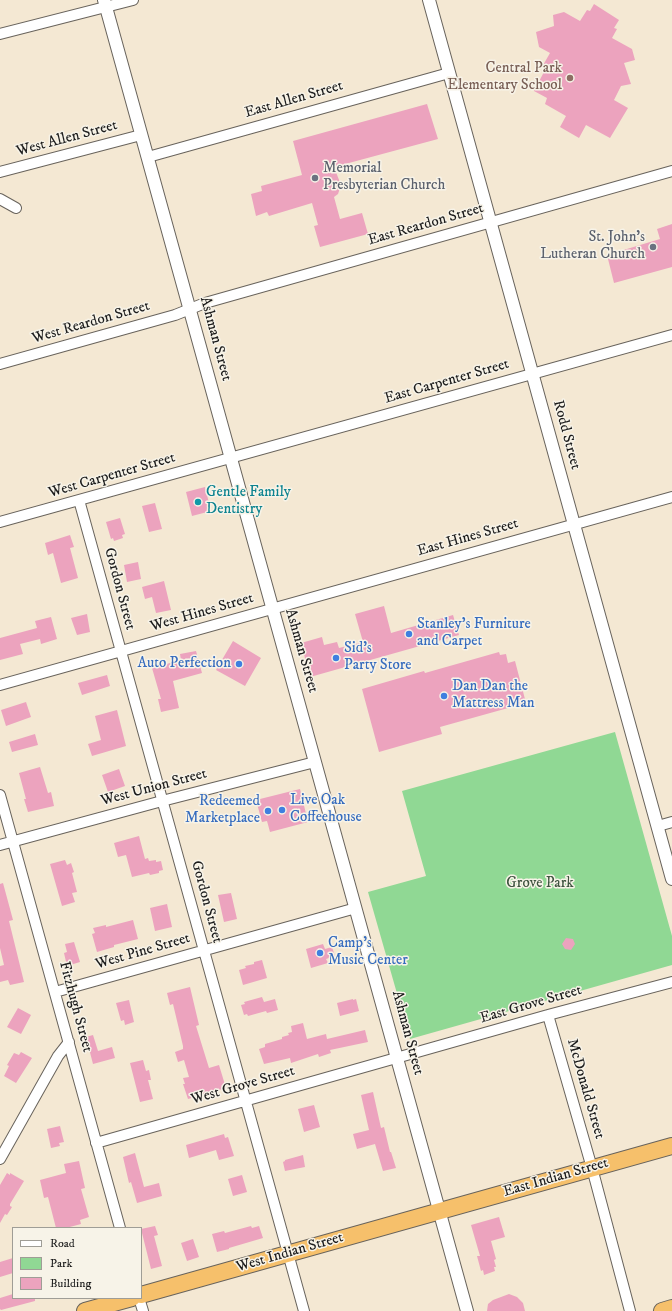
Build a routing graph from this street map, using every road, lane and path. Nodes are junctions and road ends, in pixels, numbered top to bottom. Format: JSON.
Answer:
{"nodes":[{"id":1,"x":133,"y":0,"type":"edge"},
{"id":2,"x":429,"y":0,"type":"edge"},
{"id":3,"x":105,"y":3,"type":"edge"},
{"id":4,"x":0,"y":34,"type":"edge"},
{"id":5,"x":449,"y":73,"type":"junction"},
{"id":6,"x":141,"y":135,"type":"junction"},
{"id":7,"x":148,"y":157,"type":"junction"},
{"id":8,"x":672,"y":171,"type":"edge"},
{"id":9,"x":0,"y":172,"type":"edge"},
{"id":10,"x":0,"y":199,"type":"edge"},
{"id":11,"x":16,"y":208,"type":"dead end"},
{"id":12,"x":490,"y":222,"type":"junction"},
{"id":13,"x":190,"y":309,"type":"junction"},
{"id":14,"x":672,"y":335,"type":"edge"},
{"id":15,"x":0,"y":364,"type":"edge"},
{"id":16,"x":532,"y":373,"type":"junction"},
{"id":17,"x":231,"y":458,"type":"junction"},
{"id":18,"x":672,"y":497,"type":"edge"},
{"id":19,"x":79,"y":500,"type":"junction"},
{"id":20,"x":0,"y":522,"type":"edge"},
{"id":21,"x":574,"y":524,"type":"junction"},
{"id":22,"x":273,"y":608,"type":"junction"},
{"id":23,"x":121,"y":651,"type":"junction"},
{"id":24,"x":0,"y":685,"type":"edge"},
{"id":25,"x":315,"y":762,"type":"junction"},
{"id":26,"x":0,"y":795,"type":"edge"},
{"id":27,"x":162,"y":801,"type":"junction"},
{"id":28,"x":672,"y":822,"type":"edge"},
{"id":29,"x":658,"y":826,"type":"junction"},
{"id":30,"x":13,"y":841,"type":"junction"},
{"id":31,"x":0,"y":845,"type":"edge"},
{"id":32,"x":672,"y":879,"type":"edge"},
{"id":33,"x":356,"y":908,"type":"junction"},
{"id":34,"x":204,"y":950,"type":"junction"},
{"id":35,"x":672,"y":982,"type":"edge"},
{"id":36,"x":55,"y":992,"type":"junction"},
{"id":37,"x":548,"y":1015,"type":"junction"},
{"id":38,"x":69,"y":1042,"type":"junction"},
{"id":39,"x":398,"y":1058,"type":"junction"},
{"id":40,"x":246,"y":1101,"type":"junction"},
{"id":41,"x":96,"y":1143,"type":"junction"},
{"id":42,"x":672,"y":1146,"type":"edge"},
{"id":43,"x":0,"y":1159,"type":"edge"},
{"id":44,"x":592,"y":1168,"type":"junction"},
{"id":45,"x":440,"y":1211,"type":"junction"},
{"id":46,"x":120,"y":1227,"type":"edge"},
{"id":47,"x":288,"y":1254,"type":"junction"},
{"id":48,"x":142,"y":1295,"type":"edge"},
{"id":49,"x":128,"y":1299,"type":"edge"},
{"id":50,"x":139,"y":1299,"type":"edge"},
{"id":51,"x":672,"y":1308,"type":"edge"},
{"id":52,"x":85,"y":1311,"type":"edge"},
{"id":53,"x":143,"y":1311,"type":"edge"},
{"id":54,"x":304,"y":1311,"type":"edge"},
{"id":55,"x":467,"y":1311,"type":"edge"},
{"id":56,"x":630,"y":1311,"type":"edge"},
{"id":57,"x":662,"y":1311,"type":"edge"}],
"edges":[{"from":1,"to":3,"type":"street"},
{"from":2,"to":5,"type":"street","name":"Rodd Street"},
{"from":3,"to":4,"type":"street"},
{"from":3,"to":6,"type":"street","name":"Ashman Street"},
{"from":5,"to":7,"type":"street","name":"East Allen Street"},
{"from":5,"to":12,"type":"street","name":"Rodd Street"},
{"from":6,"to":7,"type":"street","name":"Ashman Street"},
{"from":6,"to":9,"type":"street","name":"West Allen Street"},
{"from":7,"to":13,"type":"street","name":"Ashman Street"},
{"from":8,"to":12,"type":"street","name":"East Reardon Street"},
{"from":10,"to":11,"type":"street"},
{"from":12,"to":13,"type":"street","name":"East Reardon Street"},
{"from":12,"to":16,"type":"street","name":"Rodd Street"},
{"from":13,"to":15,"type":"street","name":"West Reardon Street"},
{"from":13,"to":17,"type":"street","name":"Ashman Street"},
{"from":14,"to":16,"type":"street","name":"East Carpenter Street"},
{"from":16,"to":17,"type":"street","name":"East Carpenter Street"},
{"from":16,"to":21,"type":"street","name":"Rodd Street"},
{"from":17,"to":19,"type":"street","name":"West Carpenter Street"},
{"from":17,"to":22,"type":"street","name":"Ashman Street"},
{"from":18,"to":21,"type":"street","name":"East Hines Street"},
{"from":19,"to":20,"type":"street","name":"West Carpenter Street"},
{"from":19,"to":23,"type":"street","name":"Gordon Street"},
{"from":21,"to":22,"type":"street","name":"East Hines Street"},
{"from":21,"to":29,"type":"street","name":"Rodd Street"},
{"from":22,"to":23,"type":"street","name":"West Hines Street"},
{"from":22,"to":25,"type":"street","name":"Ashman Street"},
{"from":23,"to":24,"type":"street","name":"West Hines Street"},
{"from":23,"to":27,"type":"street","name":"Gordon Street"},
{"from":25,"to":27,"type":"street","name":"West Union Street"},
{"from":25,"to":33,"type":"street","name":"Ashman Street"},
{"from":26,"to":30,"type":"street","name":"Fitzhugh Street"},
{"from":27,"to":30,"type":"street","name":"West Union Street"},
{"from":27,"to":34,"type":"street","name":"Gordon Street"},
{"from":28,"to":29,"type":"street"},
{"from":29,"to":32,"type":"street","name":"Rodd Street"},
{"from":30,"to":31,"type":"street","name":"West Union Street"},
{"from":30,"to":36,"type":"street","name":"Fitzhugh Street"},
{"from":33,"to":34,"type":"street","name":"West Pine Street"},
{"from":33,"to":39,"type":"street","name":"Ashman Street"},
{"from":34,"to":36,"type":"street","name":"West Pine Street"},
{"from":34,"to":40,"type":"street","name":"Gordon Street"},
{"from":35,"to":37,"type":"street","name":"East Grove Street"},
{"from":36,"to":38,"type":"street","name":"Fitzhugh Street"},
{"from":37,"to":39,"type":"street","name":"East Grove Street"},
{"from":37,"to":44,"type":"street","name":"McDonald Street"},
{"from":38,"to":41,"type":"street","name":"Fitzhugh Street"},
{"from":38,"to":43,"type":"street"},
{"from":39,"to":40,"type":"street","name":"West Grove Street"},
{"from":39,"to":45,"type":"street","name":"Ashman Street"},
{"from":40,"to":41,"type":"street","name":"West Grove Street"},
{"from":40,"to":47,"type":"street","name":"Gordon Street"},
{"from":41,"to":46,"type":"street","name":"Fitzhugh Street"},
{"from":42,"to":44,"type":"highway","name":"East Indian Street"},
{"from":44,"to":45,"type":"highway","name":"East Indian Street"},
{"from":44,"to":56,"type":"street","name":"McDonald Street"},
{"from":45,"to":47,"type":"highway","name":"West Indian Street"},
{"from":45,"to":55,"type":"street","name":"Ashman Street"},
{"from":47,"to":48,"type":"highway","name":"West Indian Street"},
{"from":47,"to":54,"type":"street","name":"Gordon Street"},
{"from":49,"to":52,"type":"highway"},
{"from":50,"to":53,"type":"street"},
{"from":51,"to":57,"type":"highway"}]}
